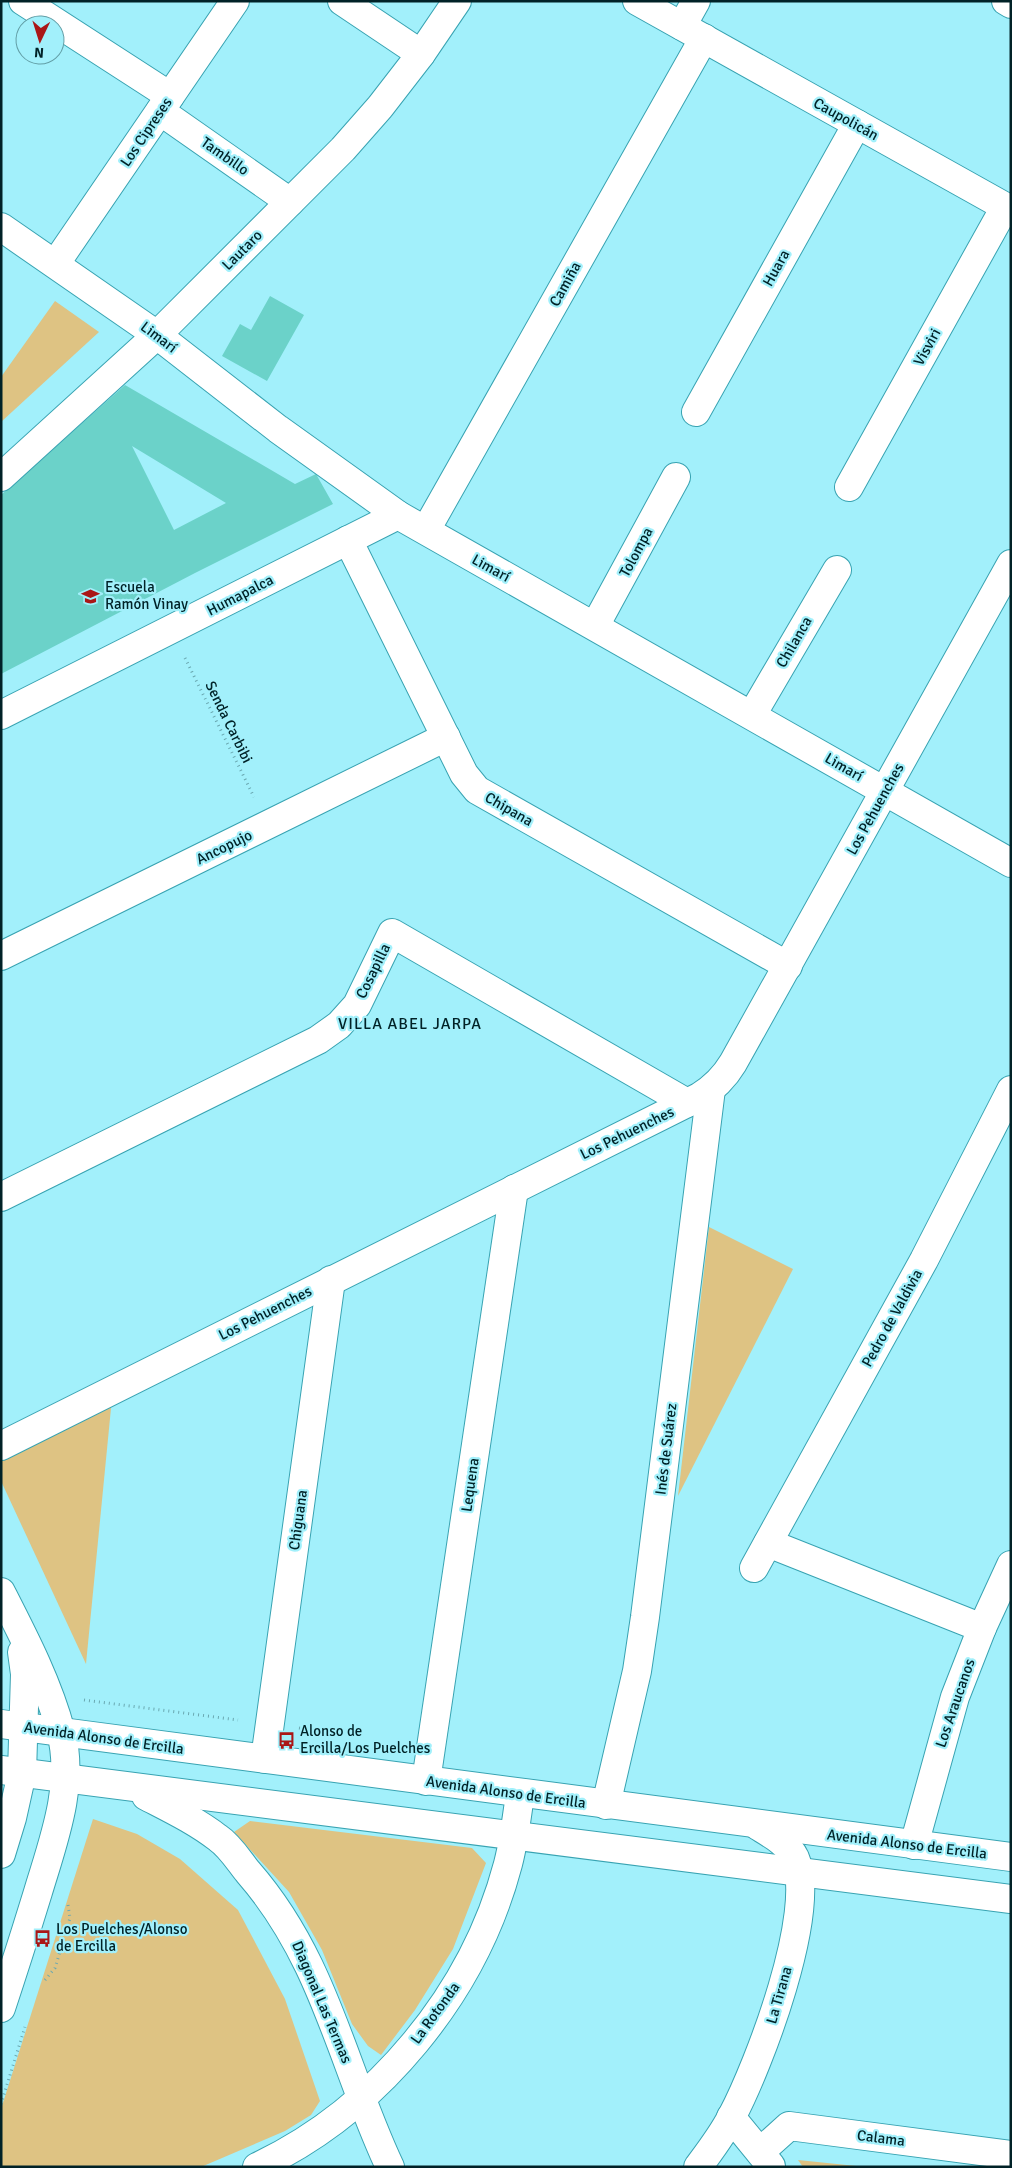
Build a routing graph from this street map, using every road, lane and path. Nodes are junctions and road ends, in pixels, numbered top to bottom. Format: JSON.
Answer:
{"nodes":[{"id":1,"x":23,"y":1,"type":"edge"},
{"id":2,"x":235,"y":1,"type":"edge"},
{"id":3,"x":342,"y":1,"type":"edge"},
{"id":4,"x":457,"y":1,"type":"edge"},
{"id":5,"x":637,"y":1,"type":"edge"},
{"id":6,"x":696,"y":1,"type":"edge"},
{"id":7,"x":1006,"y":1,"type":"edge"},
{"id":8,"x":1011,"y":4,"type":"edge"},
{"id":9,"x":693,"y":32,"type":"junction"},
{"id":10,"x":421,"y":54,"type":"junction"},
{"id":11,"x":165,"y":104,"type":"junction"},
{"id":12,"x":857,"y":124,"type":"junction"},
{"id":13,"x":290,"y":202,"type":"junction"},
{"id":14,"x":1008,"y":209,"type":"edge"},
{"id":15,"x":1,"y":227,"type":"edge"},
{"id":16,"x":56,"y":263,"type":"junction"},
{"id":17,"x":157,"y":335,"type":"junction"},
{"id":18,"x":696,"y":412,"type":"dead end"},
{"id":19,"x":1,"y":477,"type":"edge"},
{"id":20,"x":676,"y":477,"type":"dead end"},
{"id":21,"x":849,"y":487,"type":"dead end"},
{"id":22,"x":398,"y":515,"type":"junction"},
{"id":23,"x":426,"y":530,"type":"junction"},
{"id":24,"x":348,"y":540,"type":"junction"},
{"id":25,"x":1011,"y":564,"type":"edge"},
{"id":26,"x":837,"y":570,"type":"dead end"},
{"id":27,"x":595,"y":626,"type":"junction"},
{"id":28,"x":171,"y":630,"type":"junction"},
{"id":29,"x":1,"y":715,"type":"edge"},
{"id":30,"x":752,"y":715,"type":"junction"},
{"id":31,"x":446,"y":737,"type":"junction"},
{"id":32,"x":885,"y":790,"type":"junction"},
{"id":33,"x":268,"y":825,"type":"junction"},
{"id":34,"x":1011,"y":863,"type":"edge"},
{"id":35,"x":1,"y":956,"type":"edge"},
{"id":36,"x":788,"y":966,"type":"junction"},
{"id":37,"x":711,"y":1089,"type":"junction"},
{"id":38,"x":1011,"y":1090,"type":"edge"},
{"id":39,"x":687,"y":1103,"type":"junction"},
{"id":40,"x":514,"y":1189,"type":"junction"},
{"id":41,"x":1,"y":1197,"type":"edge"},
{"id":42,"x":331,"y":1280,"type":"junction"},
{"id":43,"x":1,"y":1446,"type":"edge"},
{"id":44,"x":768,"y":1543,"type":"junction"},
{"id":45,"x":1011,"y":1565,"type":"edge"},
{"id":46,"x":754,"y":1568,"type":"dead end"},
{"id":47,"x":1,"y":1592,"type":"edge"},
{"id":48,"x":19,"y":1628,"type":"junction"},
{"id":49,"x":982,"y":1628,"type":"junction"},
{"id":50,"x":13,"y":1726,"type":"edge"},
{"id":51,"x":61,"y":1732,"type":"junction"},
{"id":52,"x":265,"y":1759,"type":"junction"},
{"id":53,"x":12,"y":1771,"type":"edge"},
{"id":54,"x":65,"y":1778,"type":"junction"},
{"id":55,"x":426,"y":1781,"type":"junction"},
{"id":56,"x":130,"y":1787,"type":"junction"},
{"id":57,"x":520,"y":1794,"type":"junction"},
{"id":58,"x":606,"y":1805,"type":"junction"},
{"id":59,"x":756,"y":1825,"type":"junction"},
{"id":60,"x":514,"y":1836,"type":"junction"},
{"id":61,"x":914,"y":1845,"type":"junction"},
{"id":62,"x":1,"y":1854,"type":"edge"},
{"id":63,"x":1011,"y":1857,"type":"edge"},
{"id":64,"x":799,"y":1872,"type":"junction"},
{"id":65,"x":1011,"y":1898,"type":"edge"},
{"id":66,"x":1,"y":2008,"type":"edge"},
{"id":67,"x":362,"y":2097,"type":"junction"},
{"id":68,"x":732,"y":2117,"type":"junction"},
{"id":69,"x":1011,"y":2155,"type":"edge"},
{"id":70,"x":766,"y":2159,"type":"edge"},
{"id":71,"x":257,"y":2167,"type":"edge"},
{"id":72,"x":390,"y":2167,"type":"edge"},
{"id":73,"x":698,"y":2167,"type":"edge"}],
"edges":[{"from":1,"to":11,"type":"street","name":"Tambillo"},
{"from":2,"to":11,"type":"street","name":"Los Cipreses"},
{"from":3,"to":10,"type":"street"},
{"from":4,"to":10,"type":"street","name":"Lautaro"},
{"from":5,"to":9,"type":"street","name":"Caupolicán"},
{"from":6,"to":9,"type":"street"},
{"from":7,"to":8,"type":"street"},
{"from":9,"to":12,"type":"street","name":"Caupolicán"},
{"from":9,"to":23,"type":"street","name":"Camiña"},
{"from":10,"to":13,"type":"street","name":"Lautaro"},
{"from":11,"to":13,"type":"street","name":"Tambillo"},
{"from":11,"to":16,"type":"street","name":"Los Cipreses"},
{"from":12,"to":14,"type":"street","name":"Caupolicán"},
{"from":12,"to":18,"type":"street","name":"Huara"},
{"from":13,"to":17,"type":"street","name":"Lautaro"},
{"from":14,"to":21,"type":"street","name":"Visviri"},
{"from":15,"to":16,"type":"street","name":"Limarí"},
{"from":16,"to":17,"type":"street","name":"Limarí"},
{"from":17,"to":19,"type":"street","name":"Lautaro"},
{"from":17,"to":22,"type":"street","name":"Limarí"},
{"from":20,"to":27,"type":"street","name":"Tolompa"},
{"from":22,"to":23,"type":"street","name":"Limarí"},
{"from":22,"to":24,"type":"street","name":"Humapalca"},
{"from":23,"to":27,"type":"street","name":"Limarí"},
{"from":24,"to":28,"type":"street","name":"Humapalca"},
{"from":24,"to":31,"type":"street","name":"Chipana"},
{"from":25,"to":32,"type":"street","name":"Los Pehuenches"},
{"from":26,"to":30,"type":"street","name":"Chilanca"},
{"from":27,"to":30,"type":"street","name":"Limarí"},
{"from":28,"to":29,"type":"street","name":"Humapalca"},
{"from":28,"to":33,"type":"path","name":"Senda Carbibi"},
{"from":30,"to":32,"type":"street","name":"Limarí"},
{"from":31,"to":33,"type":"street","name":"Ancopujo"},
{"from":31,"to":36,"type":"street","name":"Chipana"},
{"from":32,"to":34,"type":"street","name":"Limarí"},
{"from":32,"to":36,"type":"street","name":"Los Pehuenches"},
{"from":33,"to":35,"type":"street","name":"Ancopujo"},
{"from":36,"to":37,"type":"street","name":"Los Pehuenches"},
{"from":37,"to":39,"type":"street","name":"Los Pehuenches"},
{"from":37,"to":58,"type":"street","name":"Inés de Suárez"},
{"from":38,"to":44,"type":"street","name":"Pedro de Valdivia"},
{"from":39,"to":40,"type":"street","name":"Los Pehuenches"},
{"from":39,"to":41,"type":"street","name":"Cosapilla"},
{"from":40,"to":42,"type":"street","name":"Los Pehuenches"},
{"from":40,"to":55,"type":"street","name":"Lequena"},
{"from":42,"to":43,"type":"street","name":"Los Pehuenches"},
{"from":42,"to":52,"type":"street","name":"Chiguana"},
{"from":44,"to":46,"type":"street","name":"Pedro de Valdivia"},
{"from":44,"to":49,"type":"street"},
{"from":45,"to":49,"type":"street","name":"Los Araucanos"},
{"from":47,"to":48,"type":"street"},
{"from":48,"to":50,"type":"street"},
{"from":48,"to":51,"type":"street"},
{"from":49,"to":61,"type":"street","name":"Los Araucanos"},
{"from":50,"to":51,"type":"street","name":"Avenida Alonso de Ercilla"},
{"from":50,"to":53,"type":"street"},
{"from":51,"to":52,"type":"street","name":"Avenida Alonso de Ercilla"},
{"from":51,"to":54,"type":"street"},
{"from":52,"to":55,"type":"street","name":"Avenida Alonso de Ercilla"},
{"from":53,"to":54,"type":"street"},
{"from":53,"to":62,"type":"street"},
{"from":54,"to":56,"type":"street"},
{"from":54,"to":66,"type":"street"},
{"from":55,"to":57,"type":"street","name":"Avenida Alonso de Ercilla"},
{"from":56,"to":60,"type":"street"},
{"from":56,"to":67,"type":"street","name":"Diagonal Las Termas"},
{"from":57,"to":58,"type":"street","name":"Avenida Alonso de Ercilla"},
{"from":57,"to":60,"type":"street","name":"La Rotonda"},
{"from":58,"to":59,"type":"street","name":"Avenida Alonso de Ercilla"},
{"from":59,"to":61,"type":"street","name":"Avenida Alonso de Ercilla"},
{"from":59,"to":64,"type":"street","name":"La Tirana"},
{"from":60,"to":64,"type":"street"},
{"from":60,"to":67,"type":"street","name":"La Rotonda"},
{"from":61,"to":63,"type":"street","name":"Avenida Alonso de Ercilla"},
{"from":64,"to":65,"type":"street"},
{"from":64,"to":68,"type":"street","name":"La Tirana"},
{"from":67,"to":71,"type":"street","name":"La Rotonda"},
{"from":67,"to":72,"type":"street","name":"Diagonal Las Termas"},
{"from":68,"to":70,"type":"street"},
{"from":68,"to":73,"type":"street","name":"La Tirana"},
{"from":69,"to":70,"type":"street","name":"Calama"}]}
